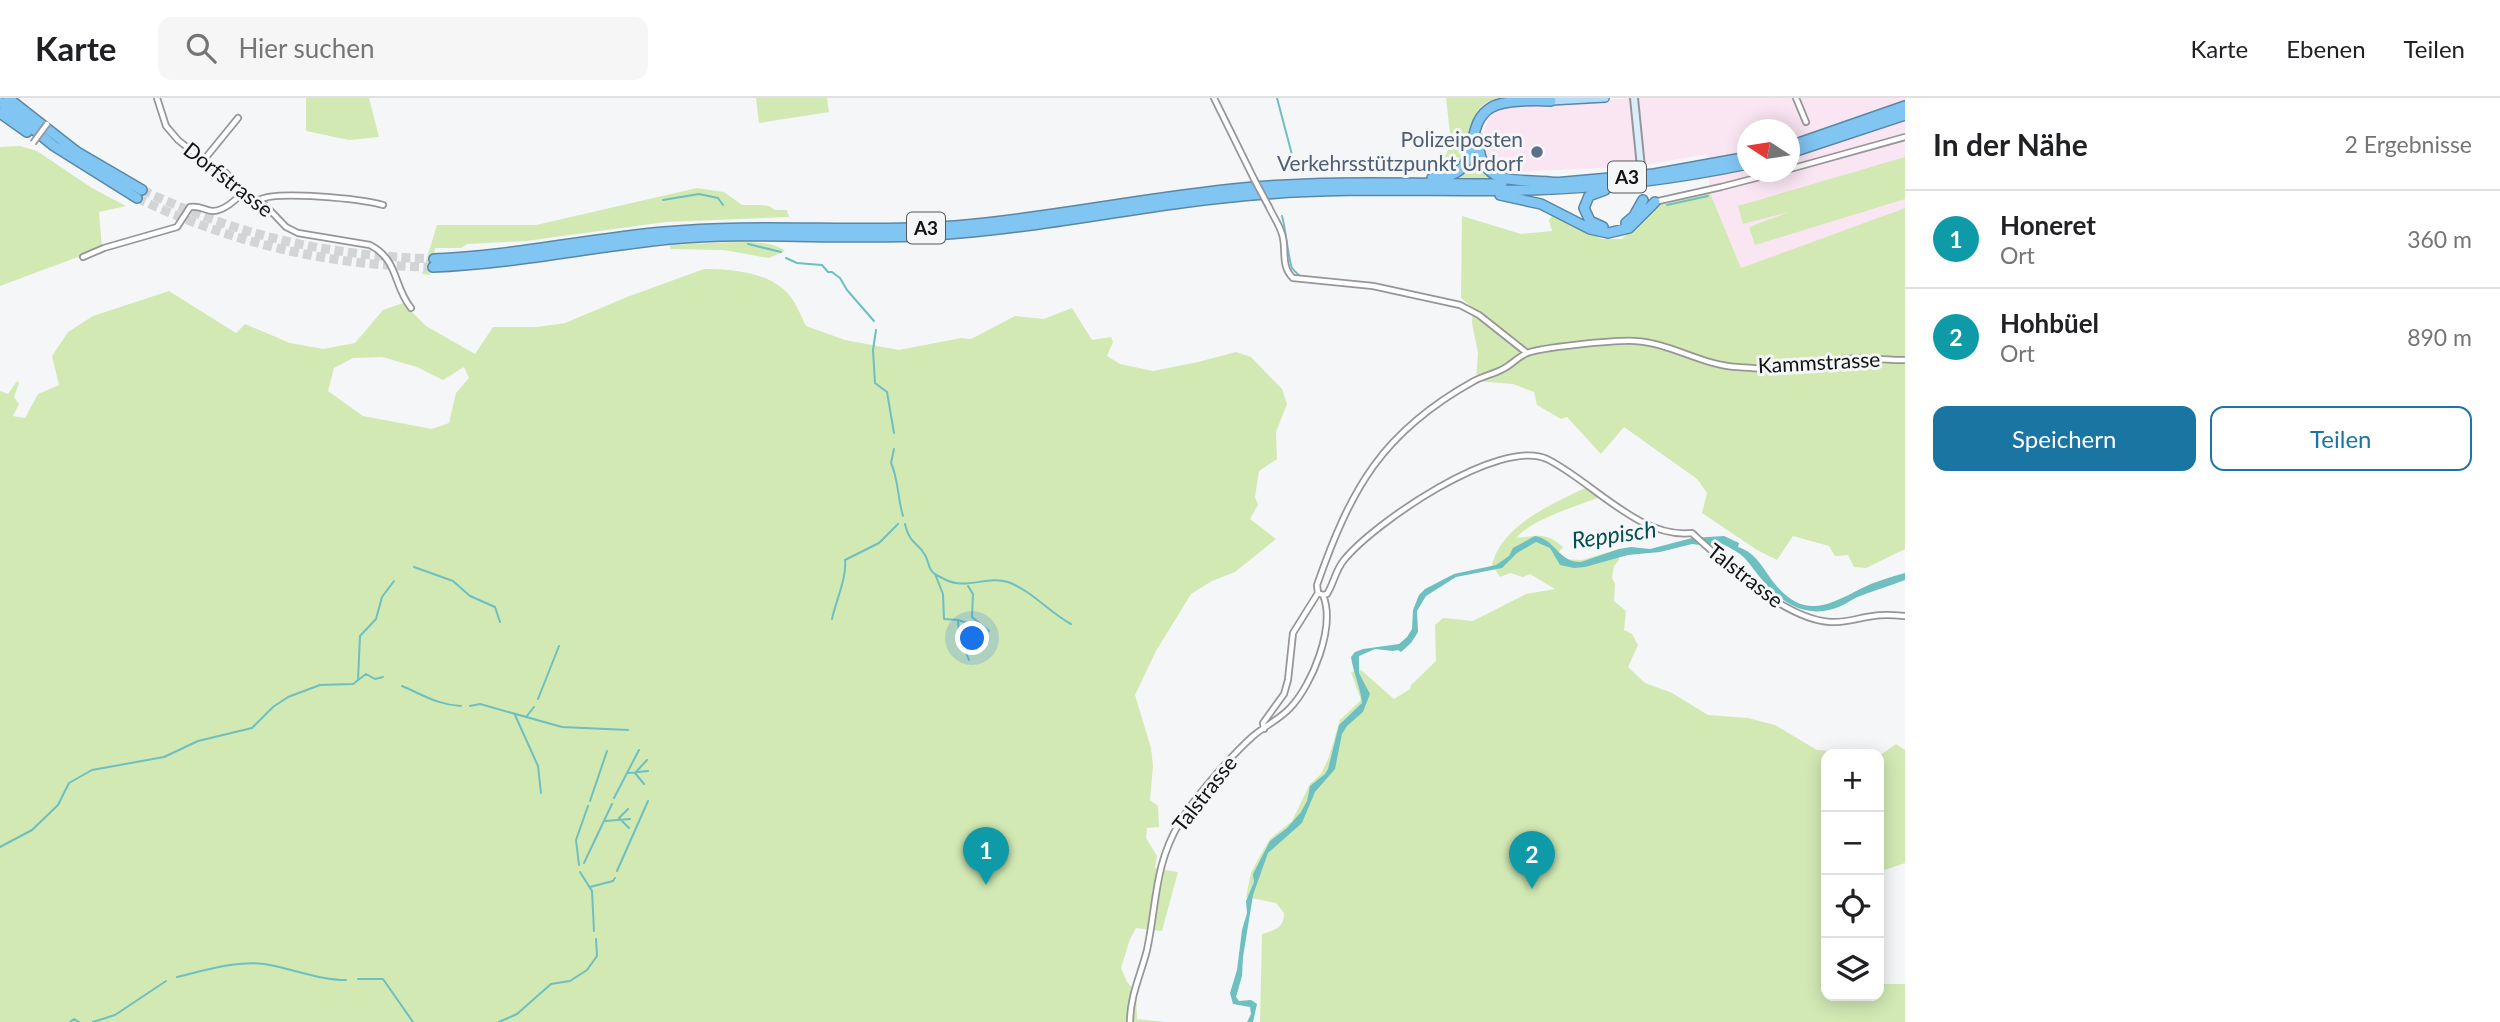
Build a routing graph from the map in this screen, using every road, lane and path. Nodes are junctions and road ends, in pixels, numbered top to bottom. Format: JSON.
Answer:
{"nodes":[{"id":1,"x":8,"y":98,"type":"edge"},
{"id":2,"x":157,"y":98,"type":"edge"},
{"id":3,"x":1214,"y":98,"type":"edge"},
{"id":4,"x":1605,"y":98,"type":"edge"},
{"id":5,"x":1634,"y":98,"type":"edge"},
{"id":6,"x":1796,"y":98,"type":"edge"},
{"id":7,"x":0,"y":102,"type":"edge"},
{"id":8,"x":1551,"y":102,"type":"joint"},
{"id":9,"x":1905,"y":106,"type":"edge"},
{"id":10,"x":0,"y":113,"type":"edge"},
{"id":11,"x":1905,"y":115,"type":"edge"},
{"id":12,"x":238,"y":118,"type":"dead end"},
{"id":13,"x":1805,"y":122,"type":"dead end"},
{"id":14,"x":47,"y":124,"type":"dead end"},
{"id":15,"x":1905,"y":137,"type":"edge"},
{"id":16,"x":33,"y":143,"type":"dead end"},
{"id":17,"x":1800,"y":143,"type":"edge"},
{"id":18,"x":54,"y":146,"type":"junction"},
{"id":19,"x":1475,"y":148,"type":"junction"},
{"id":20,"x":1800,"y":150,"type":"edge"},
{"id":21,"x":1737,"y":159,"type":"edge"},
{"id":22,"x":203,"y":160,"type":"junction"},
{"id":23,"x":1737,"y":166,"type":"edge"},
{"id":24,"x":1800,"y":166,"type":"edge"},
{"id":25,"x":1641,"y":167,"type":"dead end"},
{"id":26,"x":1740,"y":182,"type":"edge"},
{"id":27,"x":1392,"y":183,"type":"junction"},
{"id":28,"x":1558,"y":183,"type":"junction"},
{"id":29,"x":1623,"y":184,"type":"junction"},
{"id":30,"x":1453,"y":190,"type":"junction"},
{"id":31,"x":243,"y":192,"type":"junction"},
{"id":32,"x":1643,"y":195,"type":"junction"},
{"id":33,"x":259,"y":200,"type":"junction"},
{"id":34,"x":1655,"y":202,"type":"junction"},
{"id":35,"x":383,"y":205,"type":"dead end"},
{"id":36,"x":1636,"y":222,"type":"junction"},
{"id":37,"x":83,"y":257,"type":"dead end"},
{"id":38,"x":411,"y":308,"type":"dead end"},
{"id":39,"x":1527,"y":352,"type":"junction"},
{"id":40,"x":1905,"y":360,"type":"edge"},
{"id":41,"x":1321,"y":594,"type":"junction"},
{"id":42,"x":1905,"y":616,"type":"edge"},
{"id":43,"x":1264,"y":729,"type":"junction"},
{"id":44,"x":1130,"y":1022,"type":"edge"}],
"edges":[{"from":1,"to":18,"type":"highway"},
{"from":2,"to":22,"type":"street","name":"Dorfstrasse"},
{"from":3,"to":39,"type":"street","bridge":true},
{"from":4,"to":8,"type":"main road"},
{"from":5,"to":25,"type":"main road"},
{"from":6,"to":13,"type":"street"},
{"from":7,"to":18,"type":"highway"},
{"from":8,"to":19,"type":"highway"},
{"from":9,"to":17,"type":"highway"},
{"from":10,"to":18,"type":"highway"},
{"from":11,"to":20,"type":"highway"},
{"from":12,"to":22,"type":"street"},
{"from":14,"to":16,"type":"street","bridge":true},
{"from":15,"to":24,"type":"street"},
{"from":19,"to":27,"type":"highway"},
{"from":19,"to":28,"type":"highway"},
{"from":21,"to":28,"type":"highway","number":"A3"},
{"from":22,"to":31,"type":"street","name":"Dorfstrasse"},
{"from":23,"to":29,"type":"highway","number":"A3"},
{"from":26,"to":34,"type":"street"},
{"from":27,"to":28,"type":"highway","number":"A3"},
{"from":27,"to":30,"type":"highway","number":"A3"},
{"from":29,"to":30,"type":"highway","number":"A3"},
{"from":29,"to":32,"type":"highway"},
{"from":30,"to":36,"type":"highway"},
{"from":31,"to":33,"type":"street","name":"Dorfstrasse"},
{"from":31,"to":37,"type":"street"},
{"from":32,"to":34,"type":"street"},
{"from":32,"to":36,"type":"highway"},
{"from":33,"to":35,"type":"street"},
{"from":33,"to":38,"type":"street","name":"Dorfstrasse"},
{"from":34,"to":36,"type":"highway"},
{"from":39,"to":40,"type":"street","name":"Kammstrasse"},
{"from":39,"to":41,"type":"street"},
{"from":41,"to":42,"type":"street","name":"Talstrasse"},
{"from":41,"to":43,"type":"street"},
{"from":41,"to":43,"type":"street","name":"Talstrasse"},
{"from":43,"to":44,"type":"street","name":"Talstrasse"}]}
